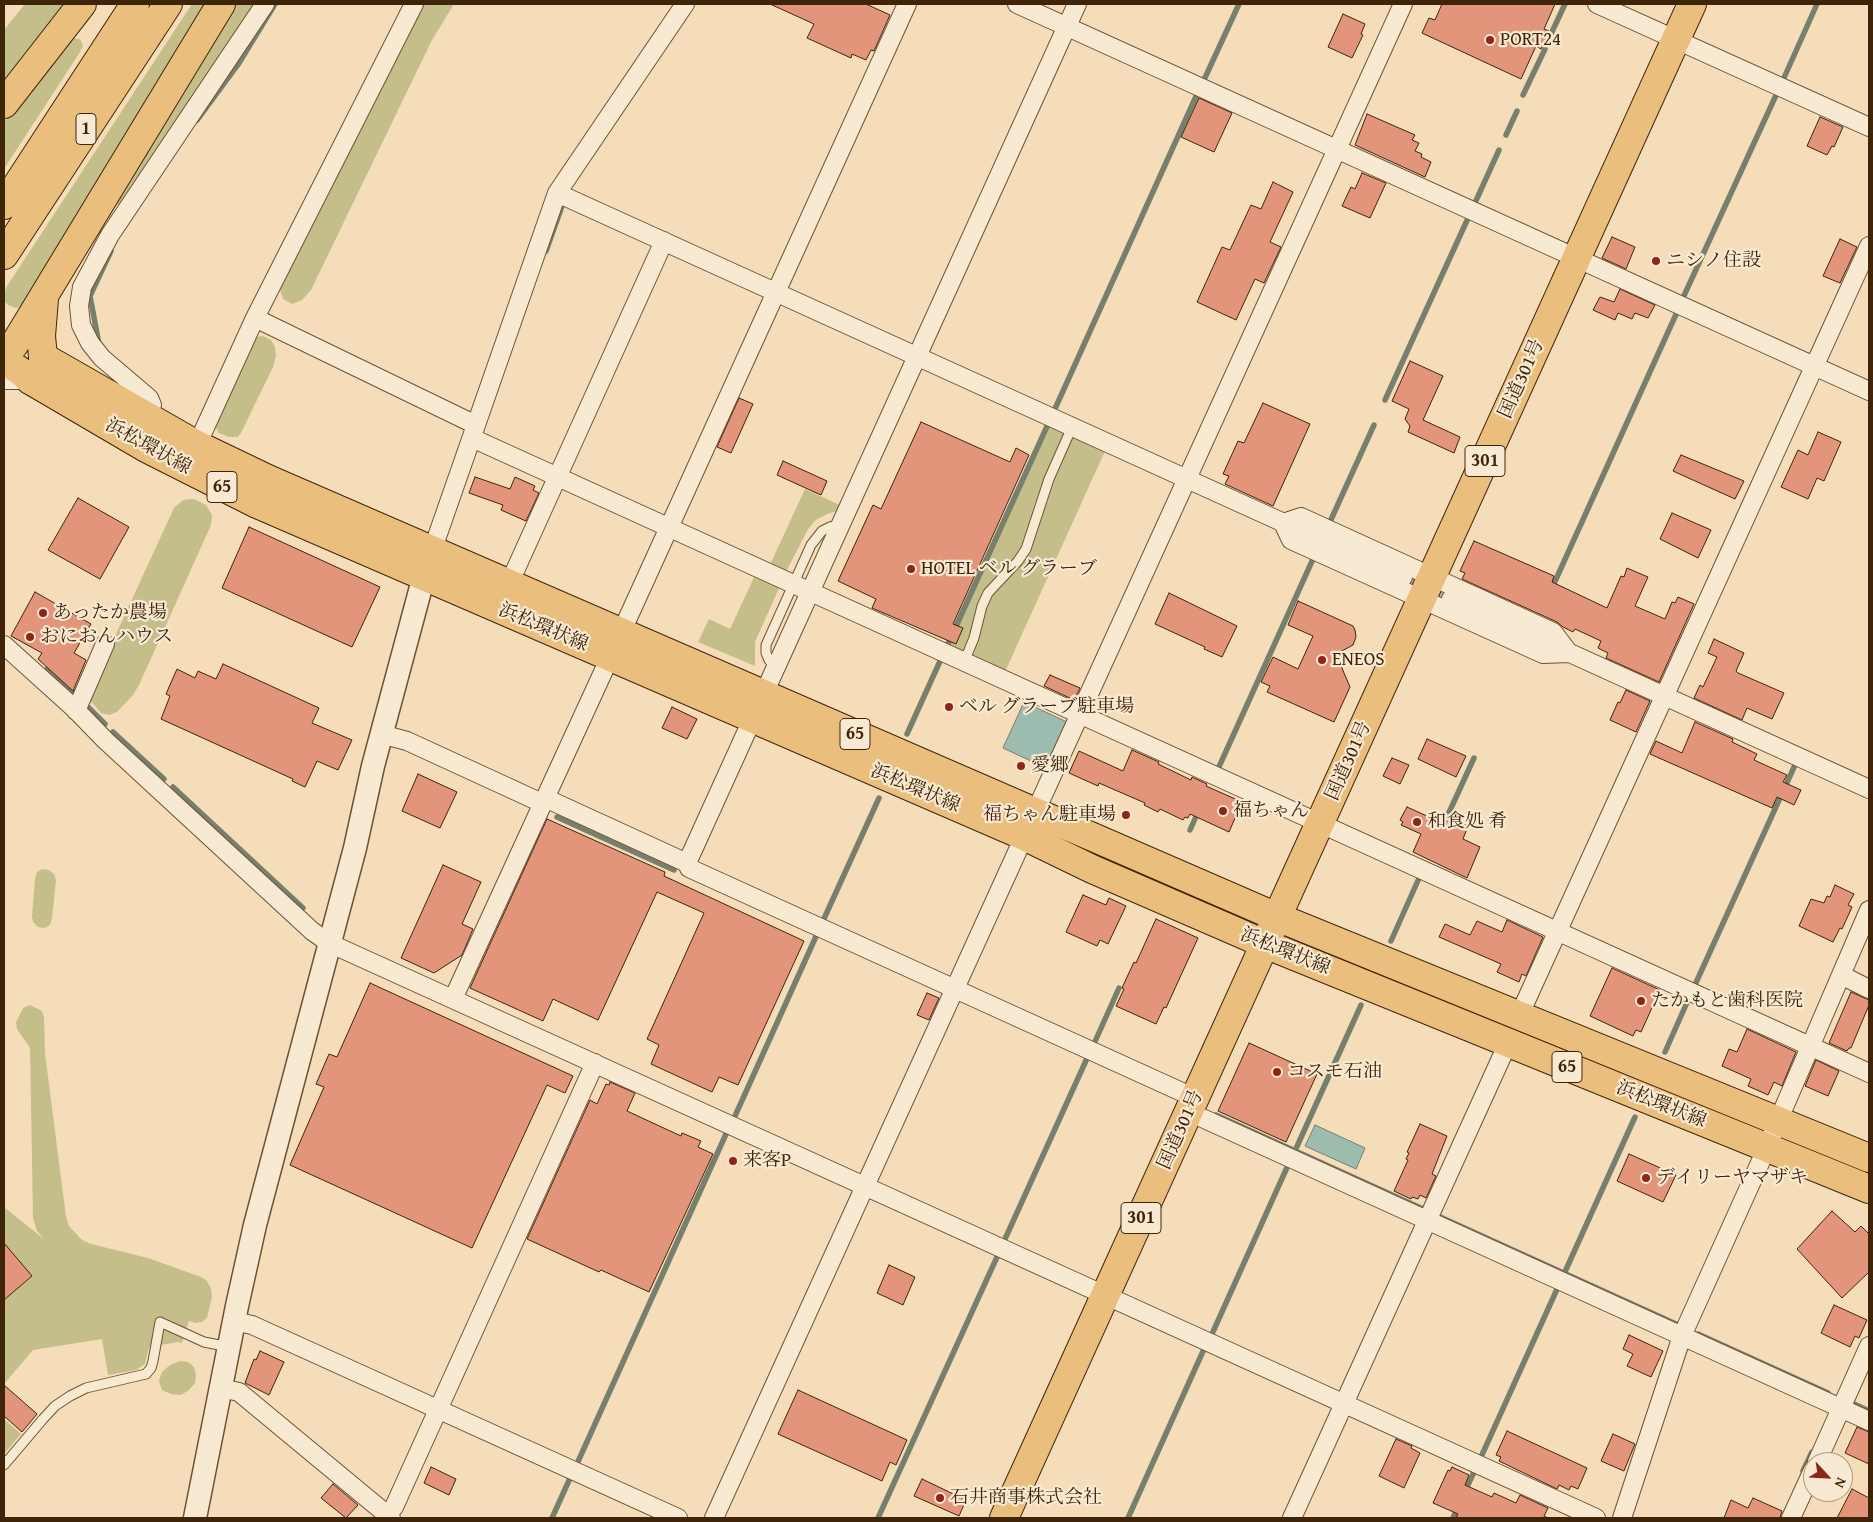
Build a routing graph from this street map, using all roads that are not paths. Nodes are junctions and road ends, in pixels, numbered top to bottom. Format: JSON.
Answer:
{"nodes":[{"id":1,"x":82,"y":4,"type":"edge"},
{"id":2,"x":135,"y":4,"type":"edge"},
{"id":3,"x":168,"y":4,"type":"edge"},
{"id":4,"x":221,"y":4,"type":"edge"},
{"id":5,"x":265,"y":4,"type":"edge"},
{"id":6,"x":414,"y":4,"type":"edge"},
{"id":7,"x":685,"y":4,"type":"edge"},
{"id":8,"x":907,"y":4,"type":"edge"},
{"id":9,"x":1017,"y":4,"type":"edge"},
{"id":10,"x":1077,"y":4,"type":"edge"},
{"id":11,"x":1403,"y":4,"type":"edge"},
{"id":12,"x":1597,"y":4,"type":"edge"},
{"id":13,"x":1692,"y":4,"type":"edge"},
{"id":14,"x":1067,"y":26,"type":"junction"},
{"id":15,"x":1676,"y":40,"type":"junction"},
{"id":16,"x":4,"y":104,"type":"edge"},
{"id":17,"x":1869,"y":127,"type":"edge"},
{"id":18,"x":1337,"y":149,"type":"junction"},
{"id":19,"x":558,"y":193,"type":"junction"},
{"id":20,"x":4,"y":205,"type":"edge"},
{"id":21,"x":664,"y":241,"type":"junction"},
{"id":22,"x":1869,"y":246,"type":"edge"},
{"id":23,"x":4,"y":255,"type":"edge"},
{"id":24,"x":1577,"y":258,"type":"junction"},
{"id":25,"x":776,"y":292,"type":"junction"},
{"id":26,"x":255,"y":318,"type":"junction"},
{"id":27,"x":917,"y":356,"type":"junction"},
{"id":28,"x":13,"y":360,"type":"edge"},
{"id":29,"x":1814,"y":366,"type":"junction"},
{"id":30,"x":1869,"y":391,"type":"edge"},
{"id":31,"x":148,"y":418,"type":"junction"},
{"id":32,"x":1072,"y":427,"type":"junction"},
{"id":33,"x":474,"y":431,"type":"junction"},
{"id":34,"x":197,"y":445,"type":"junction"},
{"id":35,"x":557,"y":477,"type":"junction"},
{"id":36,"x":1187,"y":479,"type":"junction"},
{"id":37,"x":1283,"y":523,"type":"junction"},
{"id":38,"x":840,"y":525,"type":"junction"},
{"id":39,"x":669,"y":527,"type":"junction"},
{"id":40,"x":428,"y":563,"type":"junction"},
{"id":41,"x":1403,"y":577,"type":"tunnel mouth"},
{"id":42,"x":509,"y":584,"type":"junction"},
{"id":43,"x":793,"y":584,"type":"junction"},
{"id":44,"x":1427,"y":588,"type":"junction"},
{"id":45,"x":810,"y":591,"type":"junction"},
{"id":46,"x":1451,"y":599,"type":"tunnel mouth"},
{"id":47,"x":105,"y":644,"type":"dead end"},
{"id":48,"x":4,"y":645,"type":"edge"},
{"id":49,"x":615,"y":645,"type":"junction"},
{"id":50,"x":1569,"y":653,"type":"junction"},
{"id":51,"x":964,"y":662,"type":"junction"},
{"id":52,"x":775,"y":668,"type":"junction"},
{"id":53,"x":1665,"y":696,"type":"junction"},
{"id":54,"x":758,"y":706,"type":"junction"},
{"id":55,"x":76,"y":711,"type":"junction"},
{"id":56,"x":1080,"y":714,"type":"junction"},
{"id":57,"x":381,"y":734,"type":"junction"},
{"id":58,"x":1869,"y":789,"type":"edge"},
{"id":59,"x":543,"y":800,"type":"junction"},
{"id":60,"x":1320,"y":823,"type":"junction"},
{"id":61,"x":1030,"y":824,"type":"junction"},
{"id":62,"x":687,"y":863,"type":"junction"},
{"id":63,"x":1869,"y":910,"type":"edge"},
{"id":64,"x":1278,"y":918,"type":"junction"},
{"id":65,"x":1558,"y":932,"type":"junction"},
{"id":66,"x":330,"y":943,"type":"junction"},
{"id":67,"x":1265,"y":944,"type":"junction"},
{"id":68,"x":1841,"y":975,"type":"junction"},
{"id":69,"x":954,"y":989,"type":"junction"},
{"id":70,"x":1869,"y":989,"type":"edge"},
{"id":71,"x":453,"y":999,"type":"junction"},
{"id":72,"x":1519,"y":1016,"type":"junction"},
{"id":73,"x":1508,"y":1043,"type":"junction"},
{"id":74,"x":1810,"y":1046,"type":"junction"},
{"id":75,"x":595,"y":1064,"type":"junction"},
{"id":76,"x":1869,"y":1073,"type":"edge"},
{"id":77,"x":1192,"y":1105,"type":"junction"},
{"id":78,"x":1778,"y":1121,"type":"junction"},
{"id":79,"x":1767,"y":1148,"type":"junction"},
{"id":80,"x":1869,"y":1158,"type":"edge"},
{"id":81,"x":865,"y":1186,"type":"junction"},
{"id":82,"x":1869,"y":1190,"type":"edge"},
{"id":83,"x":1427,"y":1220,"type":"junction"},
{"id":84,"x":1106,"y":1296,"type":"junction"},
{"id":85,"x":234,"y":1321,"type":"junction"},
{"id":86,"x":1682,"y":1336,"type":"junction"},
{"id":87,"x":1869,"y":1346,"type":"edge"},
{"id":88,"x":229,"y":1347,"type":"junction"},
{"id":89,"x":221,"y":1388,"type":"junction"},
{"id":90,"x":1344,"y":1404,"type":"junction"},
{"id":91,"x":1841,"y":1408,"type":"junction"},
{"id":92,"x":438,"y":1409,"type":"junction"},
{"id":93,"x":1869,"y":1421,"type":"edge"},
{"id":94,"x":1821,"y":1452,"type":"edge"},
{"id":95,"x":4,"y":1465,"type":"edge"},
{"id":96,"x":1803,"y":1492,"type":"edge"},
{"id":97,"x":389,"y":1516,"type":"edge"},
{"id":98,"x":195,"y":1518,"type":"edge"},
{"id":99,"x":678,"y":1518,"type":"edge"},
{"id":100,"x":714,"y":1518,"type":"edge"},
{"id":101,"x":1004,"y":1518,"type":"edge"},
{"id":102,"x":1292,"y":1518,"type":"edge"},
{"id":103,"x":1596,"y":1518,"type":"edge"},
{"id":104,"x":1622,"y":1518,"type":"edge"},
{"id":105,"x":1791,"y":1518,"type":"edge"}],
"edges":[{"from":1,"to":16,"type":"main road"},
{"from":2,"to":20,"type":"main road","number":"1"},
{"from":3,"to":23,"type":"main road","number":"1"},
{"from":4,"to":28,"type":"main road"},
{"from":5,"to":31,"type":"street"},
{"from":6,"to":26,"type":"street"},
{"from":7,"to":19,"type":"street"},
{"from":8,"to":25,"type":"street"},
{"from":9,"to":14,"type":"street"},
{"from":10,"to":14,"type":"street"},
{"from":11,"to":18,"type":"street"},
{"from":12,"to":15,"type":"street"},
{"from":13,"to":15,"type":"main road","name":"国道301号","number":"301"},
{"from":14,"to":18,"type":"street"},
{"from":14,"to":27,"type":"street"},
{"from":15,"to":17,"type":"street"},
{"from":15,"to":24,"type":"main road","name":"国道301号","number":"301"},
{"from":18,"to":24,"type":"street"},
{"from":18,"to":36,"type":"street"},
{"from":19,"to":21,"type":"street"},
{"from":19,"to":33,"type":"street"},
{"from":21,"to":25,"type":"street"},
{"from":21,"to":35,"type":"street"},
{"from":22,"to":29,"type":"street"},
{"from":24,"to":29,"type":"street"},
{"from":24,"to":44,"type":"main road","name":"国道301号","number":"301"},
{"from":25,"to":27,"type":"street"},
{"from":25,"to":39,"type":"street"},
{"from":26,"to":33,"type":"street"},
{"from":26,"to":34,"type":"street"},
{"from":27,"to":32,"type":"street"},
{"from":27,"to":38,"type":"street"},
{"from":28,"to":31,"type":"main road","name":"浜松環状線","number":"65"},
{"from":28,"to":40,"type":"main road","name":"浜松環状線","number":"65"},
{"from":29,"to":30,"type":"street"},
{"from":29,"to":53,"type":"street"},
{"from":31,"to":34,"type":"main road","name":"浜松環状線","number":"65"},
{"from":32,"to":36,"type":"street"},
{"from":32,"to":51,"type":"lane"},
{"from":33,"to":35,"type":"street"},
{"from":33,"to":40,"type":"street"},
{"from":34,"to":40,"type":"main road","name":"浜松環状線","number":"65"},
{"from":35,"to":39,"type":"street"},
{"from":35,"to":42,"type":"street"},
{"from":36,"to":37,"type":"street"},
{"from":36,"to":56,"type":"street"},
{"from":37,"to":41,"type":"street"},
{"from":37,"to":44,"type":"street"},
{"from":37,"to":44,"type":"street"},
{"from":38,"to":43,"type":"lane"},
{"from":38,"to":45,"type":"street"},
{"from":39,"to":43,"type":"street"},
{"from":39,"to":49,"type":"street"},
{"from":40,"to":42,"type":"main road","name":"浜松環状線","number":"65"},
{"from":40,"to":49,"type":"main road","name":"浜松環状線","number":"65"},
{"from":40,"to":57,"type":"street"},
{"from":42,"to":49,"type":"main road","name":"浜松環状線","number":"65"},
{"from":43,"to":45,"type":"street"},
{"from":43,"to":52,"type":"lane"},
{"from":44,"to":50,"type":"street"},
{"from":44,"to":50,"type":"street"},
{"from":44,"to":60,"type":"main road","name":"国道301号","number":"301"},
{"from":45,"to":51,"type":"street"},
{"from":45,"to":52,"type":"street"},
{"from":46,"to":50,"type":"street"},
{"from":47,"to":55,"type":"street"},
{"from":48,"to":55,"type":"street"},
{"from":49,"to":54,"type":"main road","name":"浜松環状線","number":"65"},
{"from":49,"to":59,"type":"street"},
{"from":50,"to":53,"type":"street"},
{"from":51,"to":56,"type":"street"},
{"from":52,"to":54,"type":"street"},
{"from":53,"to":58,"type":"street"},
{"from":53,"to":65,"type":"street"},
{"from":54,"to":61,"type":"main road","name":"浜松環状線","number":"65"},
{"from":54,"to":62,"type":"street"},
{"from":55,"to":66,"type":"street"},
{"from":56,"to":60,"type":"street"},
{"from":56,"to":61,"type":"street"},
{"from":57,"to":59,"type":"street"},
{"from":57,"to":66,"type":"street"},
{"from":59,"to":62,"type":"street"},
{"from":59,"to":71,"type":"street"},
{"from":60,"to":64,"type":"main road","name":"国道301号","number":"301"},
{"from":60,"to":65,"type":"street"},
{"from":61,"to":64,"type":"main road","name":"浜松環状線","number":"65"},
{"from":61,"to":67,"type":"main road","name":"浜松環状線","number":"65"},
{"from":61,"to":69,"type":"street"},
{"from":62,"to":69,"type":"street"},
{"from":63,"to":68,"type":"street"},
{"from":64,"to":67,"type":"main road","name":"国道301号","number":"301"},
{"from":64,"to":72,"type":"main road","name":"浜松環状線","number":"65"},
{"from":65,"to":72,"type":"street"},
{"from":65,"to":74,"type":"street"},
{"from":66,"to":71,"type":"street"},
{"from":66,"to":85,"type":"street"},
{"from":67,"to":73,"type":"main road","name":"浜松環状線","number":"65"},
{"from":67,"to":77,"type":"main road","name":"国道301号","number":"301"},
{"from":68,"to":70,"type":"street"},
{"from":68,"to":74,"type":"street"},
{"from":69,"to":77,"type":"street"},
{"from":69,"to":81,"type":"street"},
{"from":71,"to":75,"type":"street"},
{"from":72,"to":78,"type":"main road","name":"浜松環状線","number":"65"},
{"from":73,"to":79,"type":"main road","name":"浜松環状線","number":"65"},
{"from":73,"to":83,"type":"street"},
{"from":74,"to":76,"type":"street"},
{"from":74,"to":78,"type":"street"},
{"from":75,"to":81,"type":"street"},
{"from":75,"to":92,"type":"street"},
{"from":77,"to":83,"type":"street"},
{"from":77,"to":84,"type":"main road","name":"国道301号","number":"301"},
{"from":78,"to":79,"type":"street"},
{"from":78,"to":80,"type":"main road","name":"浜松環状線","number":"65"},
{"from":79,"to":82,"type":"main road","name":"浜松環状線","number":"65"},
{"from":79,"to":86,"type":"street"},
{"from":81,"to":84,"type":"street"},
{"from":81,"to":100,"type":"street"},
{"from":83,"to":86,"type":"street"},
{"from":83,"to":90,"type":"street"},
{"from":84,"to":90,"type":"street"},
{"from":84,"to":101,"type":"main road","name":"国道301号","number":"301"},
{"from":85,"to":88,"type":"street"},
{"from":85,"to":92,"type":"street"},
{"from":86,"to":91,"type":"street"},
{"from":86,"to":104,"type":"street"},
{"from":87,"to":91,"type":"street"},
{"from":88,"to":89,"type":"street"},
{"from":88,"to":95,"type":"lane"},
{"from":89,"to":97,"type":"street"},
{"from":89,"to":98,"type":"street"},
{"from":90,"to":102,"type":"street"},
{"from":90,"to":103,"type":"street"},
{"from":91,"to":93,"type":"street"},
{"from":91,"to":94,"type":"street"},
{"from":92,"to":97,"type":"street"},
{"from":92,"to":99,"type":"street"},
{"from":96,"to":105,"type":"street"}]}
